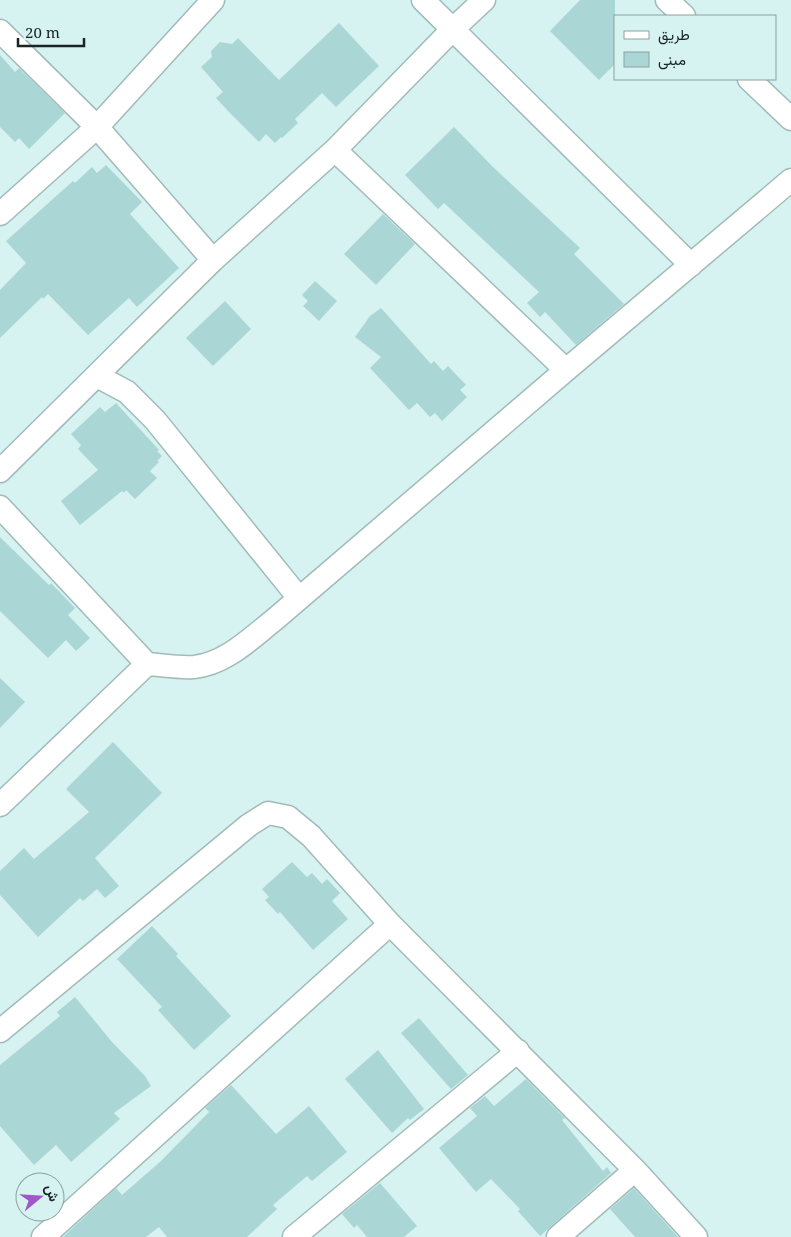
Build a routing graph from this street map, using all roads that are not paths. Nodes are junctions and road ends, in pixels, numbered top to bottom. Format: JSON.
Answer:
{"nodes":[{"id":1,"x":423,"y":0,"type":"edge"},
{"id":2,"x":484,"y":0,"type":"edge"},
{"id":3,"x":667,"y":0,"type":"edge"},
{"id":4,"x":205,"y":3,"type":"edge"},
{"id":5,"x":683,"y":15,"type":"edge"},
{"id":6,"x":0,"y":30,"type":"edge"},
{"id":7,"x":452,"y":30,"type":"junction"},
{"id":8,"x":750,"y":80,"type":"edge"},
{"id":9,"x":791,"y":119,"type":"edge"},
{"id":10,"x":97,"y":127,"type":"junction"},
{"id":11,"x":335,"y":150,"type":"junction"},
{"id":12,"x":791,"y":180,"type":"edge"},
{"id":13,"x":0,"y":214,"type":"edge"},
{"id":14,"x":213,"y":260,"type":"junction"},
{"id":15,"x":691,"y":266,"type":"junction"},
{"id":16,"x":566,"y":370,"type":"junction"},
{"id":17,"x":97,"y":376,"type":"junction"},
{"id":18,"x":0,"y":471,"type":"edge"},
{"id":19,"x":0,"y":507,"type":"edge"},
{"id":20,"x":299,"y":598,"type":"junction"},
{"id":21,"x":147,"y":664,"type":"junction"},
{"id":22,"x":0,"y":805,"type":"edge"},
{"id":23,"x":390,"y":924,"type":"junction"},
{"id":24,"x":0,"y":1031,"type":"edge"},
{"id":25,"x":518,"y":1052,"type":"junction"},
{"id":26,"x":636,"y":1170,"type":"junction"},
{"id":27,"x":43,"y":1237,"type":"edge"},
{"id":28,"x":294,"y":1237,"type":"edge"},
{"id":29,"x":558,"y":1237,"type":"edge"},
{"id":30,"x":696,"y":1237,"type":"edge"}],
"edges":[{"from":1,"to":7,"type":"street"},
{"from":2,"to":7,"type":"street"},
{"from":3,"to":5,"type":"street"},
{"from":4,"to":10,"type":"street"},
{"from":6,"to":10,"type":"street"},
{"from":7,"to":11,"type":"street"},
{"from":7,"to":15,"type":"street"},
{"from":8,"to":9,"type":"street"},
{"from":10,"to":13,"type":"street"},
{"from":10,"to":14,"type":"street"},
{"from":11,"to":14,"type":"street"},
{"from":11,"to":16,"type":"street"},
{"from":12,"to":15,"type":"street"},
{"from":14,"to":17,"type":"street"},
{"from":15,"to":16,"type":"street"},
{"from":16,"to":20,"type":"street"},
{"from":17,"to":18,"type":"street"},
{"from":17,"to":20,"type":"street"},
{"from":19,"to":21,"type":"street"},
{"from":20,"to":21,"type":"street"},
{"from":21,"to":22,"type":"street"},
{"from":23,"to":24,"type":"street"},
{"from":23,"to":25,"type":"street"},
{"from":23,"to":27,"type":"street"},
{"from":25,"to":26,"type":"street"},
{"from":25,"to":28,"type":"street"},
{"from":26,"to":29,"type":"street"},
{"from":26,"to":30,"type":"street"}]}
